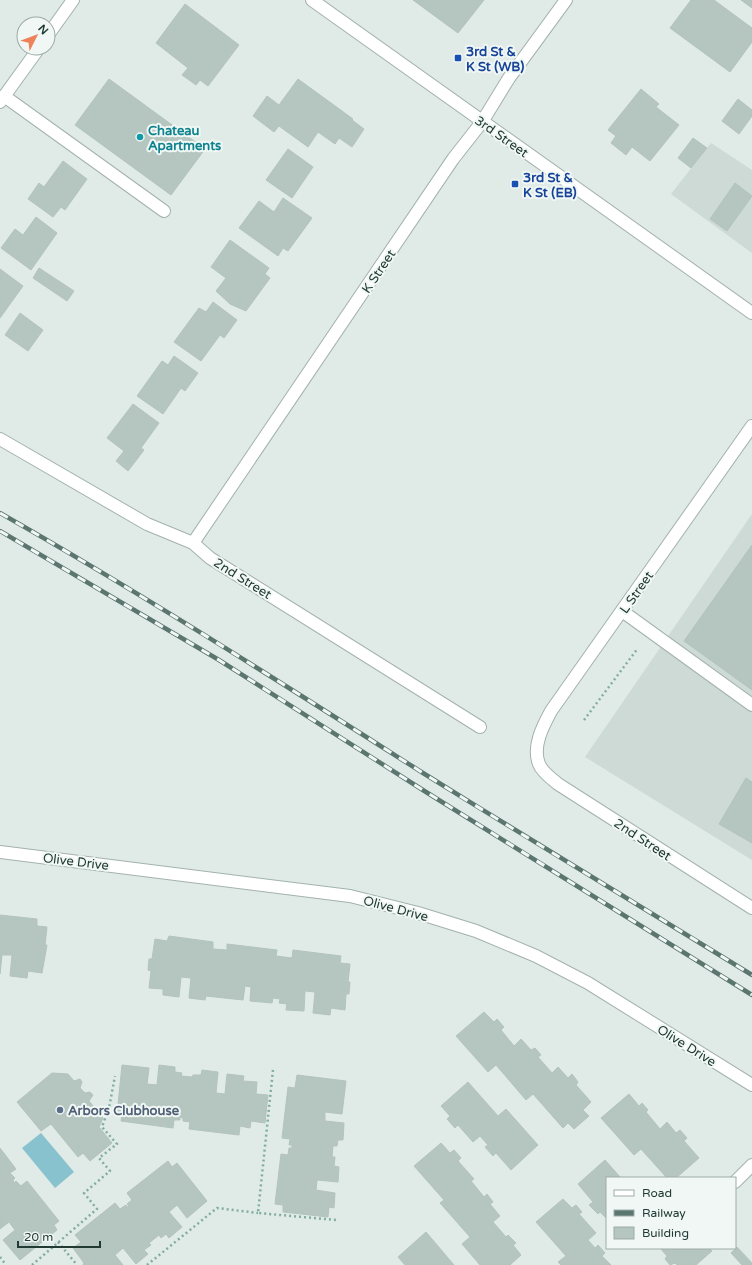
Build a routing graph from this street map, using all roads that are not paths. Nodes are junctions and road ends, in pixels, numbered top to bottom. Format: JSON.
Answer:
{"nodes":[{"id":1,"x":73,"y":0,"type":"edge"},
{"id":2,"x":312,"y":0,"type":"edge"},
{"id":3,"x":566,"y":0,"type":"edge"},
{"id":4,"x":56,"y":24,"type":"edge"},
{"id":5,"x":33,"y":56,"type":"edge"},
{"id":6,"x":2,"y":99,"type":"edge"},
{"id":7,"x":482,"y":122,"type":"junction"},
{"id":8,"x":164,"y":211,"type":"dead end"},
{"id":9,"x":752,"y":313,"type":"edge"},
{"id":10,"x":752,"y":426,"type":"edge"},
{"id":11,"x":0,"y":439,"type":"edge"},
{"id":12,"x":193,"y":543,"type":"junction"},
{"id":13,"x":622,"y":611,"type":"junction"},
{"id":14,"x":752,"y":705,"type":"edge"},
{"id":15,"x":480,"y":727,"type":"dead end"},
{"id":16,"x":539,"y":765,"type":"joint"},
{"id":17,"x":0,"y":852,"type":"edge"},
{"id":18,"x":752,"y":908,"type":"edge"},
{"id":19,"x":752,"y":1086,"type":"edge"},
{"id":20,"x":752,"y":1165,"type":"edge"},
{"id":21,"x":736,"y":1181,"type":"edge"}],
"edges":[{"from":1,"to":4,"type":"street"},
{"from":2,"to":7,"type":"street","name":"3rd Street"},
{"from":3,"to":7,"type":"street","name":"K Street"},
{"from":5,"to":6,"type":"street"},
{"from":6,"to":8,"type":"street"},
{"from":7,"to":9,"type":"street","name":"3rd Street"},
{"from":7,"to":12,"type":"street","name":"K Street"},
{"from":10,"to":13,"type":"street","name":"L Street"},
{"from":11,"to":12,"type":"street","name":"2nd Street"},
{"from":12,"to":15,"type":"street","name":"2nd Street"},
{"from":13,"to":14,"type":"street"},
{"from":13,"to":16,"type":"street","name":"L Street"},
{"from":16,"to":18,"type":"street","name":"2nd Street"},
{"from":17,"to":19,"type":"street","name":"Olive Drive"},
{"from":20,"to":21,"type":"street"}]}
